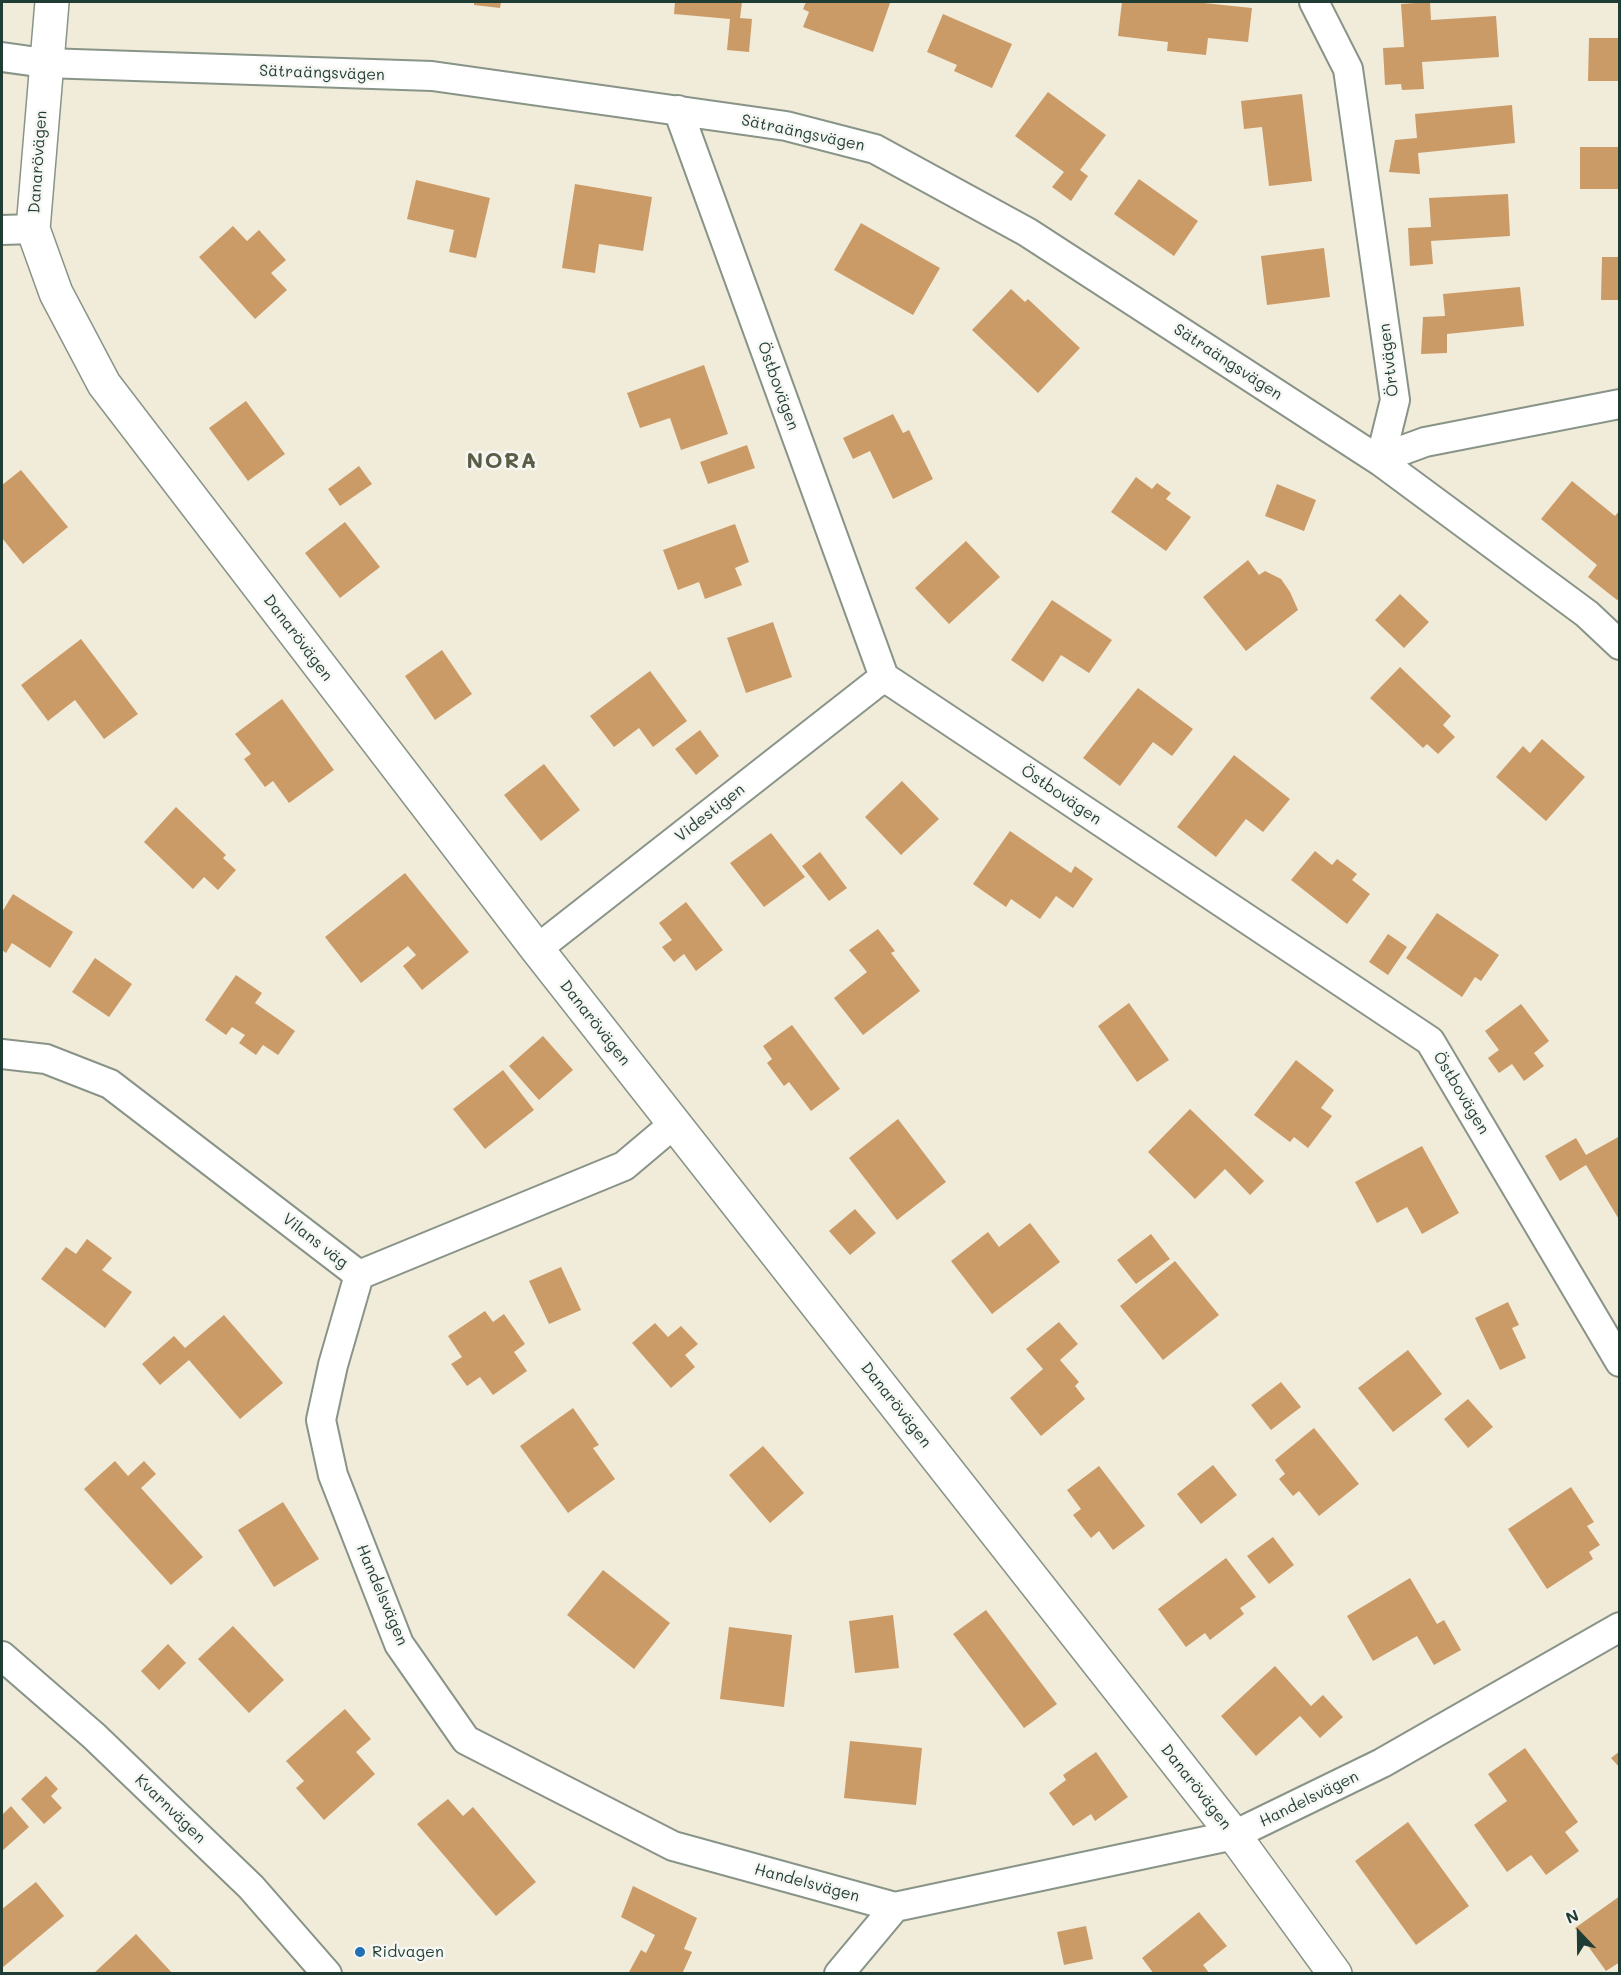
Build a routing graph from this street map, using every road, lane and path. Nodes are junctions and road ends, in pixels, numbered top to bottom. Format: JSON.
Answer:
{"nodes":[{"id":1,"x":52,"y":2,"type":"edge"},
{"id":2,"x":1314,"y":2,"type":"edge"},
{"id":3,"x":2,"y":57,"type":"edge"},
{"id":4,"x":45,"y":63,"type":"junction"},
{"id":5,"x":678,"y":110,"type":"junction"},
{"id":6,"x":17,"y":229,"type":"edge"},
{"id":7,"x":1620,"y":404,"type":"edge"},
{"id":8,"x":1380,"y":461,"type":"junction"},
{"id":9,"x":1620,"y":645,"type":"edge"},
{"id":10,"x":884,"y":678,"type":"junction"},
{"id":11,"x":537,"y":949,"type":"junction"},
{"id":12,"x":2,"y":1054,"type":"edge"},
{"id":13,"x":675,"y":1123,"type":"junction"},
{"id":14,"x":359,"y":1275,"type":"junction"},
{"id":15,"x":1620,"y":1362,"type":"edge"},
{"id":16,"x":1620,"y":1627,"type":"edge"},
{"id":17,"x":2,"y":1656,"type":"edge"},
{"id":18,"x":1234,"y":1835,"type":"junction"},
{"id":19,"x":895,"y":1907,"type":"junction"},
{"id":20,"x":327,"y":1974,"type":"edge"},
{"id":21,"x":839,"y":1974,"type":"edge"},
{"id":22,"x":1335,"y":1974,"type":"edge"}],
"edges":[{"from":1,"to":4,"type":"street","name":"Danarövägen"},
{"from":2,"to":8,"type":"street","name":"Örtvägen"},
{"from":3,"to":4,"type":"street","name":"Sätraängsvägen"},
{"from":4,"to":5,"type":"street","name":"Sätraängsvägen"},
{"from":4,"to":6,"type":"street","name":"Danarövägen"},
{"from":5,"to":8,"type":"street","name":"Sätraängsvägen"},
{"from":5,"to":10,"type":"street","name":"Östbovägen"},
{"from":6,"to":11,"type":"street","name":"Danarövägen"},
{"from":7,"to":8,"type":"street"},
{"from":8,"to":9,"type":"street"},
{"from":10,"to":11,"type":"street","name":"Videstigen"},
{"from":10,"to":15,"type":"street","name":"Östbovägen"},
{"from":11,"to":13,"type":"street","name":"Danarövägen"},
{"from":12,"to":14,"type":"street","name":"Vilans väg"},
{"from":13,"to":14,"type":"street","name":"Vilans väg"},
{"from":13,"to":18,"type":"street","name":"Danarövägen"},
{"from":14,"to":19,"type":"street","name":"Handelsvägen"},
{"from":16,"to":18,"type":"street","name":"Handelsvägen"},
{"from":17,"to":20,"type":"street","name":"Kvarnvägen"},
{"from":18,"to":19,"type":"street","name":"Handelsvägen"},
{"from":18,"to":22,"type":"street","name":"Danarövägen"},
{"from":19,"to":21,"type":"street"}]}
